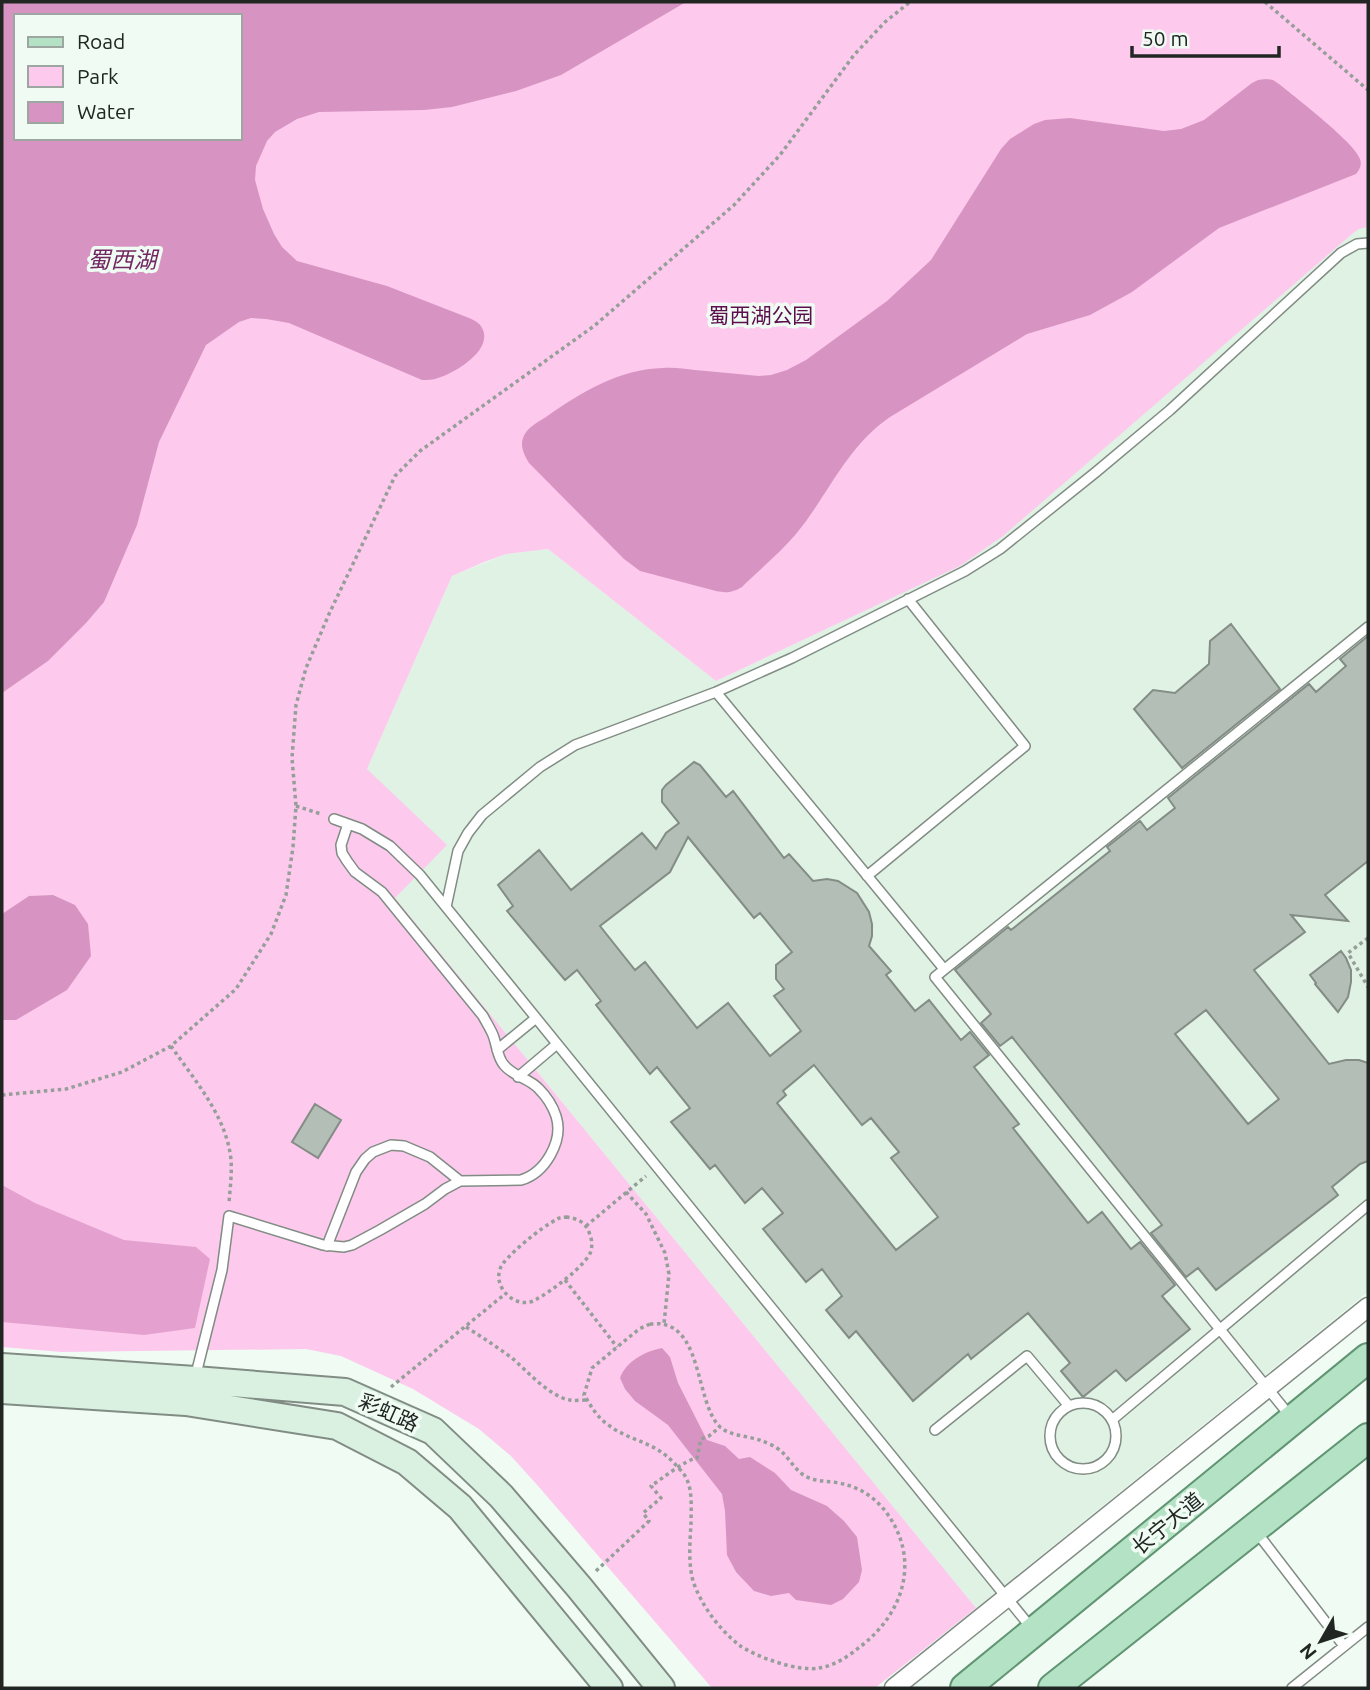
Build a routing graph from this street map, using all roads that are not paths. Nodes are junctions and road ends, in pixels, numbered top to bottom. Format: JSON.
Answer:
{"nodes":[{"id":1,"x":1368,"y":243,"type":"edge"},
{"id":2,"x":908,"y":599,"type":"junction"},
{"id":3,"x":1368,"y":627,"type":"edge"},
{"id":4,"x":716,"y":692,"type":"junction"},
{"id":5,"x":334,"y":819,"type":"road end"},
{"id":6,"x":348,"y":824,"type":"junction"},
{"id":7,"x":867,"y":876,"type":"junction"},
{"id":8,"x":446,"y":907,"type":"junction"},
{"id":9,"x":944,"y":969,"type":"junction"},
{"id":10,"x":536,"y":1018,"type":"junction"},
{"id":11,"x":556,"y":1044,"type":"junction"},
{"id":12,"x":497,"y":1050,"type":"junction"},
{"id":13,"x":518,"y":1077,"type":"junction"},
{"id":14,"x":460,"y":1181,"type":"junction"},
{"id":15,"x":1368,"y":1205,"type":"edge"},
{"id":16,"x":327,"y":1246,"type":"junction"},
{"id":17,"x":1368,"y":1307,"type":"edge"},
{"id":18,"x":1368,"y":1358,"type":"edge"},
{"id":19,"x":2,"y":1367,"type":"edge"},
{"id":20,"x":195,"y":1380,"type":"junction"},
{"id":21,"x":1267,"y":1388,"type":"junction"},
{"id":22,"x":2,"y":1390,"type":"edge"},
{"id":23,"x":1069,"y":1406,"type":"junction"},
{"id":24,"x":1112,"y":1420,"type":"junction"},
{"id":25,"x":1293,"y":1420,"type":"junction"},
{"id":26,"x":935,"y":1430,"type":"dead end"},
{"id":27,"x":1363,"y":1445,"type":"edge"},
{"id":28,"x":1254,"y":1529,"type":"junction"},
{"id":29,"x":1006,"y":1597,"type":"junction"},
{"id":30,"x":1368,"y":1627,"type":"edge"},
{"id":31,"x":1035,"y":1632,"type":"junction"},
{"id":32,"x":1344,"y":1646,"type":"junction"},
{"id":33,"x":609,"y":1688,"type":"edge"},
{"id":34,"x":661,"y":1688,"type":"edge"},
{"id":35,"x":894,"y":1688,"type":"edge"},
{"id":36,"x":965,"y":1688,"type":"edge"},
{"id":37,"x":1053,"y":1688,"type":"edge"},
{"id":38,"x":1292,"y":1688,"type":"edge"}],
"edges":[{"from":1,"to":2,"type":"lane"},
{"from":2,"to":4,"type":"lane"},
{"from":2,"to":7,"type":"lane"},
{"from":3,"to":9,"type":"lane"},
{"from":4,"to":7,"type":"lane"},
{"from":4,"to":8,"type":"lane"},
{"from":5,"to":6,"type":"lane"},
{"from":6,"to":8,"type":"lane"},
{"from":6,"to":12,"type":"lane"},
{"from":7,"to":9,"type":"lane"},
{"from":8,"to":10,"type":"lane"},
{"from":9,"to":21,"type":"lane"},
{"from":10,"to":11,"type":"lane"},
{"from":10,"to":12,"type":"lane"},
{"from":11,"to":13,"type":"lane"},
{"from":11,"to":29,"type":"lane"},
{"from":12,"to":13,"type":"lane"},
{"from":13,"to":14,"type":"lane"},
{"from":14,"to":16,"type":"lane"},
{"from":14,"to":16,"type":"lane"},
{"from":15,"to":24,"type":"lane"},
{"from":16,"to":20,"type":"lane"},
{"from":17,"to":21,"type":"street"},
{"from":18,"to":25,"type":"main road","name":"长宁大道"},
{"from":19,"to":20,"type":"main road","name":"彩虹路"},
{"from":20,"to":34,"type":"main road","name":"彩虹路"},
{"from":21,"to":25,"type":"lane"},
{"from":21,"to":29,"type":"street"},
{"from":22,"to":33,"type":"main road","name":"彩虹路"},
{"from":23,"to":24,"type":"lane"},
{"from":23,"to":24,"type":"lane"},
{"from":23,"to":26,"type":"lane"},
{"from":25,"to":31,"type":"main road","name":"长宁大道"},
{"from":27,"to":28,"type":"main road"},
{"from":28,"to":32,"type":"lane"},
{"from":28,"to":37,"type":"main road"},
{"from":29,"to":31,"type":"lane"},
{"from":29,"to":35,"type":"street"},
{"from":30,"to":32,"type":"lane"},
{"from":31,"to":36,"type":"main road","name":"长宁大道"},
{"from":32,"to":38,"type":"lane"}]}
